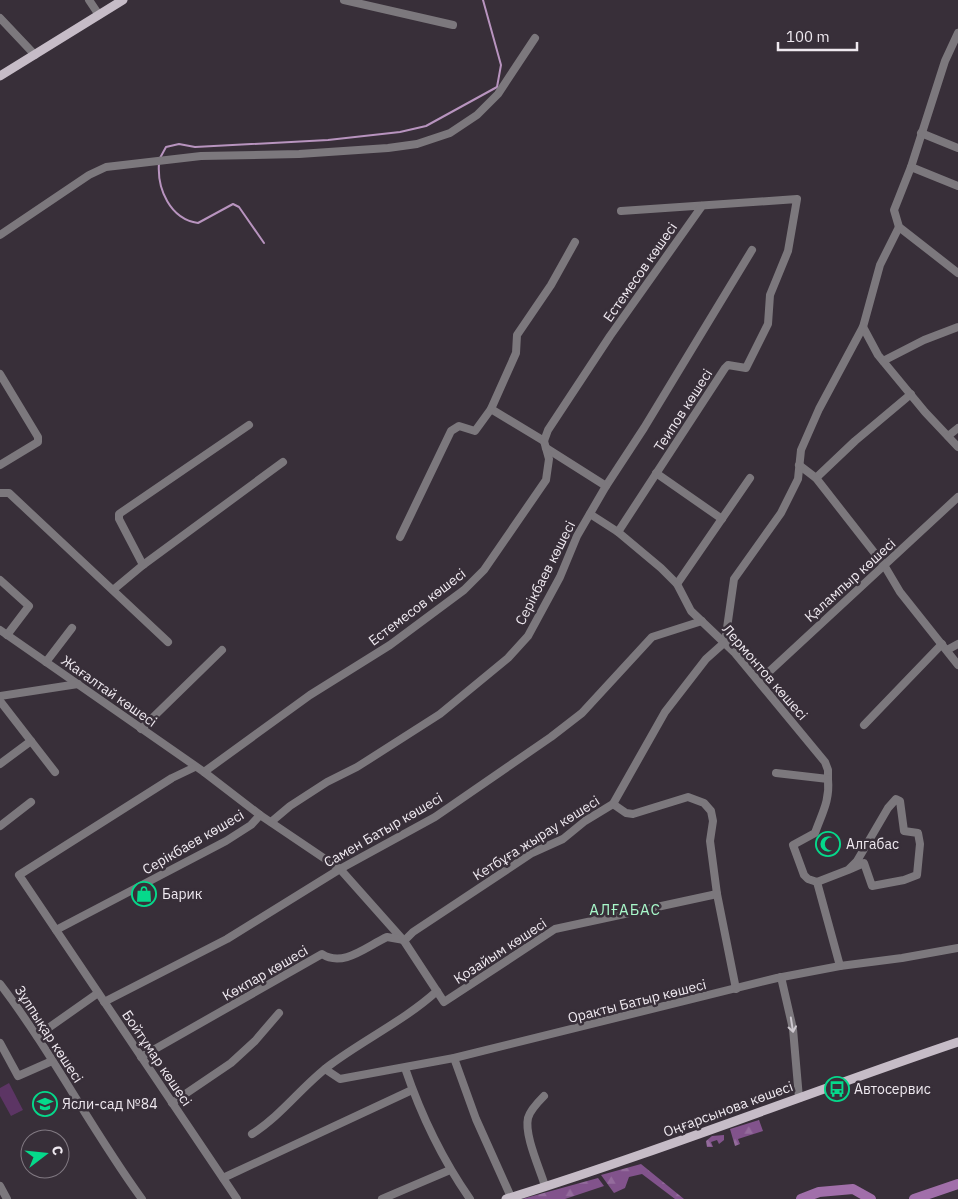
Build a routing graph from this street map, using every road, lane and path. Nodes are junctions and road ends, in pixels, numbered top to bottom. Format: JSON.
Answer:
{"nodes":[{"id":1,"x":88,"y":0,"type":"edge"},
{"id":2,"x":123,"y":0,"type":"edge"},
{"id":3,"x":344,"y":0,"type":"edge"},
{"id":4,"x":99,"y":15,"type":"junction"},
{"id":5,"x":0,"y":18,"type":"edge"},
{"id":6,"x":453,"y":25,"type":"dead end"},
{"id":7,"x":958,"y":33,"type":"edge"},
{"id":8,"x":535,"y":38,"type":"dead end"},
{"id":9,"x":35,"y":55,"type":"junction"},
{"id":10,"x":0,"y":76,"type":"edge"},
{"id":11,"x":921,"y":133,"type":"junction"},
{"id":12,"x":958,"y":148,"type":"edge"},
{"id":13,"x":911,"y":167,"type":"junction"},
{"id":14,"x":958,"y":186,"type":"edge"},
{"id":15,"x":702,"y":206,"type":"junction"},
{"id":16,"x":621,"y":211,"type":"dead end"},
{"id":17,"x":899,"y":227,"type":"junction"},
{"id":18,"x":0,"y":235,"type":"edge"},
{"id":19,"x":575,"y":242,"type":"dead end"},
{"id":20,"x":752,"y":250,"type":"dead end"},
{"id":21,"x":958,"y":273,"type":"edge"},
{"id":22,"x":863,"y":327,"type":"junction"},
{"id":23,"x":958,"y":327,"type":"edge"},
{"id":24,"x":884,"y":361,"type":"junction"},
{"id":25,"x":0,"y":374,"type":"edge"},
{"id":26,"x":910,"y":394,"type":"junction"},
{"id":27,"x":491,"y":410,"type":"junction"},
{"id":28,"x":249,"y":425,"type":"dead end"},
{"id":29,"x":958,"y":428,"type":"edge"},
{"id":30,"x":948,"y":436,"type":"junction"},
{"id":31,"x":545,"y":445,"type":"junction"},
{"id":32,"x":958,"y":447,"type":"edge"},
{"id":33,"x":283,"y":462,"type":"dead end"},
{"id":34,"x":0,"y":465,"type":"edge"},
{"id":35,"x":800,"y":465,"type":"junction"},
{"id":36,"x":656,"y":473,"type":"junction"},
{"id":37,"x":750,"y":478,"type":"dead end"},
{"id":38,"x":816,"y":478,"type":"junction"},
{"id":39,"x":606,"y":486,"type":"junction"},
{"id":40,"x":0,"y":493,"type":"edge"},
{"id":41,"x":958,"y":497,"type":"edge"},
{"id":42,"x":590,"y":514,"type":"junction"},
{"id":43,"x":722,"y":519,"type":"junction"},
{"id":44,"x":618,"y":532,"type":"junction"},
{"id":45,"x":400,"y":537,"type":"dead end"},
{"id":46,"x":143,"y":565,"type":"junction"},
{"id":47,"x":884,"y":565,"type":"junction"},
{"id":48,"x":0,"y":580,"type":"edge"},
{"id":49,"x":676,"y":584,"type":"junction"},
{"id":50,"x":113,"y":590,"type":"junction"},
{"id":51,"x":702,"y":621,"type":"junction"},
{"id":52,"x":72,"y":628,"type":"dead end"},
{"id":53,"x":0,"y":630,"type":"edge"},
{"id":54,"x":7,"y":635,"type":"junction"},
{"id":55,"x":168,"y":642,"type":"dead end"},
{"id":56,"x":725,"y":642,"type":"junction"},
{"id":57,"x":958,"y":644,"type":"edge"},
{"id":58,"x":945,"y":647,"type":"junction"},
{"id":59,"x":222,"y":650,"type":"dead end"},
{"id":60,"x":46,"y":662,"type":"junction"},
{"id":61,"x":958,"y":665,"type":"edge"},
{"id":62,"x":759,"y":681,"type":"junction"},
{"id":63,"x":78,"y":684,"type":"junction"},
{"id":64,"x":0,"y":696,"type":"edge"},
{"id":65,"x":0,"y":701,"type":"edge"},
{"id":66,"x":864,"y":725,"type":"dead end"},
{"id":67,"x":141,"y":729,"type":"junction"},
{"id":68,"x":31,"y":741,"type":"junction"},
{"id":69,"x":0,"y":764,"type":"edge"},
{"id":70,"x":194,"y":767,"type":"junction"},
{"id":71,"x":56,"y":772,"type":"dead end"},
{"id":72,"x":204,"y":772,"type":"junction"},
{"id":73,"x":776,"y":773,"type":"dead end"},
{"id":74,"x":828,"y":779,"type":"junction"},
{"id":75,"x":31,"y":802,"type":"dead end"},
{"id":76,"x":613,"y":804,"type":"junction"},
{"id":77,"x":260,"y":815,"type":"junction"},
{"id":78,"x":271,"y":822,"type":"junction"},
{"id":79,"x":0,"y":826,"type":"edge"},
{"id":80,"x":340,"y":869,"type":"junction"},
{"id":81,"x":848,"y":870,"type":"junction"},
{"id":82,"x":817,"y":882,"type":"junction"},
{"id":83,"x":717,"y":894,"type":"junction"},
{"id":84,"x":56,"y":930,"type":"junction"},
{"id":85,"x":404,"y":941,"type":"junction"},
{"id":86,"x":958,"y":948,"type":"edge"},
{"id":87,"x":840,"y":966,"type":"junction"},
{"id":88,"x":781,"y":977,"type":"junction"},
{"id":89,"x":0,"y":984,"type":"edge"},
{"id":90,"x":736,"y":989,"type":"junction"},
{"id":91,"x":437,"y":991,"type":"junction"},
{"id":92,"x":98,"y":992,"type":"junction"},
{"id":93,"x":104,"y":1002,"type":"junction"},
{"id":94,"x":279,"y":1013,"type":"dead end"},
{"id":95,"x":37,"y":1036,"type":"junction"},
{"id":96,"x":958,"y":1042,"type":"edge"},
{"id":97,"x":0,"y":1043,"type":"edge"},
{"id":98,"x":141,"y":1058,"type":"junction"},
{"id":99,"x":454,"y":1058,"type":"junction"},
{"id":100,"x":52,"y":1060,"type":"junction"},
{"id":101,"x":405,"y":1068,"type":"junction"},
{"id":102,"x":325,"y":1070,"type":"junction"},
{"id":103,"x":412,"y":1090,"type":"junction"},
{"id":104,"x":544,"y":1096,"type":"dead end"},
{"id":105,"x":799,"y":1098,"type":"junction"},
{"id":106,"x":172,"y":1103,"type":"junction"},
{"id":107,"x":252,"y":1134,"type":"dead end"},
{"id":108,"x":450,"y":1170,"type":"junction"},
{"id":109,"x":223,"y":1178,"type":"junction"},
{"id":110,"x":0,"y":1186,"type":"edge"},
{"id":111,"x":545,"y":1186,"type":"junction"},
{"id":112,"x":508,"y":1198,"type":"edge"},
{"id":113,"x":7,"y":1199,"type":"edge"},
{"id":114,"x":142,"y":1199,"type":"edge"},
{"id":115,"x":237,"y":1199,"type":"edge"},
{"id":116,"x":382,"y":1199,"type":"edge"},
{"id":117,"x":470,"y":1199,"type":"edge"}],
"edges":[{"from":1,"to":4,"type":"street"},
{"from":2,"to":4,"type":"main road"},
{"from":3,"to":6,"type":"street"},
{"from":4,"to":9,"type":"main road"},
{"from":5,"to":9,"type":"street"},
{"from":7,"to":11,"type":"street"},
{"from":8,"to":18,"type":"street"},
{"from":9,"to":10,"type":"main road"},
{"from":11,"to":12,"type":"street"},
{"from":11,"to":13,"type":"street"},
{"from":13,"to":14,"type":"street"},
{"from":13,"to":17,"type":"street"},
{"from":15,"to":16,"type":"street"},
{"from":15,"to":31,"type":"street","name":"Естемесов көшесі"},
{"from":15,"to":36,"type":"street","name":"Теипов көшесі"},
{"from":17,"to":21,"type":"street"},
{"from":17,"to":22,"type":"street"},
{"from":19,"to":27,"type":"street"},
{"from":20,"to":39,"type":"street","name":"Серікбаев көшесі"},
{"from":22,"to":24,"type":"street"},
{"from":22,"to":35,"type":"street"},
{"from":23,"to":24,"type":"street"},
{"from":24,"to":26,"type":"street"},
{"from":25,"to":34,"type":"street"},
{"from":26,"to":30,"type":"street"},
{"from":26,"to":38,"type":"street"},
{"from":27,"to":31,"type":"street"},
{"from":27,"to":45,"type":"street"},
{"from":28,"to":46,"type":"street"},
{"from":29,"to":30,"type":"street"},
{"from":30,"to":32,"type":"street"},
{"from":31,"to":39,"type":"street"},
{"from":31,"to":72,"type":"street","name":"Естемесов көшесі"},
{"from":33,"to":46,"type":"street"},
{"from":35,"to":38,"type":"street"},
{"from":35,"to":56,"type":"street"},
{"from":36,"to":43,"type":"street"},
{"from":36,"to":44,"type":"street","name":"Теипов көшесі"},
{"from":37,"to":43,"type":"street"},
{"from":38,"to":47,"type":"street"},
{"from":39,"to":42,"type":"street","name":"Серікбаев көшесі"},
{"from":40,"to":50,"type":"street"},
{"from":41,"to":47,"type":"street","name":"Қалампыр көшесі"},
{"from":42,"to":44,"type":"street","name":"Лермонтов көшесі"},
{"from":42,"to":78,"type":"street","name":"Серікбаев көшесі"},
{"from":43,"to":49,"type":"street"},
{"from":44,"to":49,"type":"street","name":"Лермонтов көшесі"},
{"from":46,"to":50,"type":"street"},
{"from":47,"to":58,"type":"street"},
{"from":47,"to":62,"type":"street","name":"Қалампыр көшесі"},
{"from":48,"to":54,"type":"street"},
{"from":49,"to":51,"type":"street","name":"Лермонтов көшесі"},
{"from":50,"to":55,"type":"street"},
{"from":51,"to":56,"type":"street","name":"Лермонтов көшесі"},
{"from":51,"to":80,"type":"street","name":"Самен Батыр көшесі"},
{"from":52,"to":60,"type":"street"},
{"from":53,"to":54,"type":"street","name":"Жағалтай көшесі"},
{"from":54,"to":60,"type":"street","name":"Жағалтай көшесі"},
{"from":56,"to":62,"type":"street","name":"Лермонтов көшесі"},
{"from":56,"to":76,"type":"street","name":"Кетбұға жырау көшесі"},
{"from":57,"to":58,"type":"street"},
{"from":58,"to":61,"type":"street"},
{"from":58,"to":66,"type":"street"},
{"from":59,"to":67,"type":"street"},
{"from":60,"to":63,"type":"street","name":"Жағалтай көшесі"},
{"from":62,"to":74,"type":"street","name":"Лермонтов көшесі"},
{"from":63,"to":64,"type":"street"},
{"from":63,"to":67,"type":"street","name":"Жағалтай көшесі"},
{"from":65,"to":68,"type":"street"},
{"from":67,"to":70,"type":"street","name":"Жағалтай көшесі"},
{"from":68,"to":69,"type":"street"},
{"from":68,"to":71,"type":"street"},
{"from":70,"to":72,"type":"street","name":"Жағалтай көшесі"},
{"from":70,"to":84,"type":"street","name":"Бойтұмар көшесі"},
{"from":72,"to":77,"type":"street","name":"Жағалтай көшесі"},
{"from":73,"to":74,"type":"street"},
{"from":74,"to":82,"type":"street"},
{"from":75,"to":79,"type":"street"},
{"from":76,"to":83,"type":"street"},
{"from":76,"to":85,"type":"street","name":"Кетбұға жырау көшесі"},
{"from":77,"to":78,"type":"street","name":"Жағалтай көшесі"},
{"from":77,"to":84,"type":"street","name":"Серікбаев көшесі"},
{"from":78,"to":80,"type":"street"},
{"from":80,"to":85,"type":"street"},
{"from":80,"to":93,"type":"street","name":"Самен Батыр көшесі"},
{"from":81,"to":81,"type":"street"},
{"from":81,"to":82,"type":"street"},
{"from":82,"to":87,"type":"street"},
{"from":83,"to":90,"type":"street"},
{"from":83,"to":91,"type":"street","name":"Қозайым көшесі"},
{"from":84,"to":92,"type":"street","name":"Бойтұмар көшесі"},
{"from":85,"to":91,"type":"street"},
{"from":85,"to":98,"type":"street","name":"Көкпар көшесі"},
{"from":86,"to":87,"type":"street","name":"Оракты Батыр көшесі"},
{"from":87,"to":88,"type":"street","name":"Оракты Батыр көшесі"},
{"from":88,"to":90,"type":"street","name":"Оракты Батыр көшесі"},
{"from":88,"to":105,"type":"street","one_way":true},
{"from":89,"to":95,"type":"street","name":"Зұлпықар көшесі"},
{"from":90,"to":99,"type":"street","name":"Оракты Батыр көшесі"},
{"from":91,"to":102,"type":"street","name":"Қозайым көшесі"},
{"from":92,"to":93,"type":"street","name":"Бойтұмар көшесі"},
{"from":92,"to":95,"type":"street"},
{"from":93,"to":98,"type":"street","name":"Бойтұмар көшесі"},
{"from":94,"to":106,"type":"street"},
{"from":95,"to":100,"type":"street","name":"Зұлпықар көшесі"},
{"from":96,"to":105,"type":"main road","name":"Оңғарсынова көшесі"},
{"from":97,"to":100,"type":"street"},
{"from":98,"to":106,"type":"street","name":"Бойтұмар көшесі"},
{"from":99,"to":101,"type":"street","name":"Оракты Батыр көшесі"},
{"from":99,"to":112,"type":"street"},
{"from":100,"to":114,"type":"street","name":"Зұлпықар көшесі"},
{"from":101,"to":102,"type":"street","name":"Оракты Батыр көшесі"},
{"from":101,"to":103,"type":"street"},
{"from":102,"to":107,"type":"street","name":"Қозайым көшесі"},
{"from":103,"to":108,"type":"street"},
{"from":103,"to":109,"type":"street"},
{"from":104,"to":111,"type":"street"},
{"from":105,"to":111,"type":"main road","name":"Оңғарсынова көшесі"},
{"from":106,"to":109,"type":"street","name":"Бойтұмар көшесі"},
{"from":108,"to":116,"type":"street"},
{"from":108,"to":117,"type":"street"},
{"from":109,"to":115,"type":"street","name":"Бойтұмар көшесі"},
{"from":110,"to":113,"type":"street"},
{"from":111,"to":112,"type":"main road","name":"Оңғарсынова көшесі"}]}
